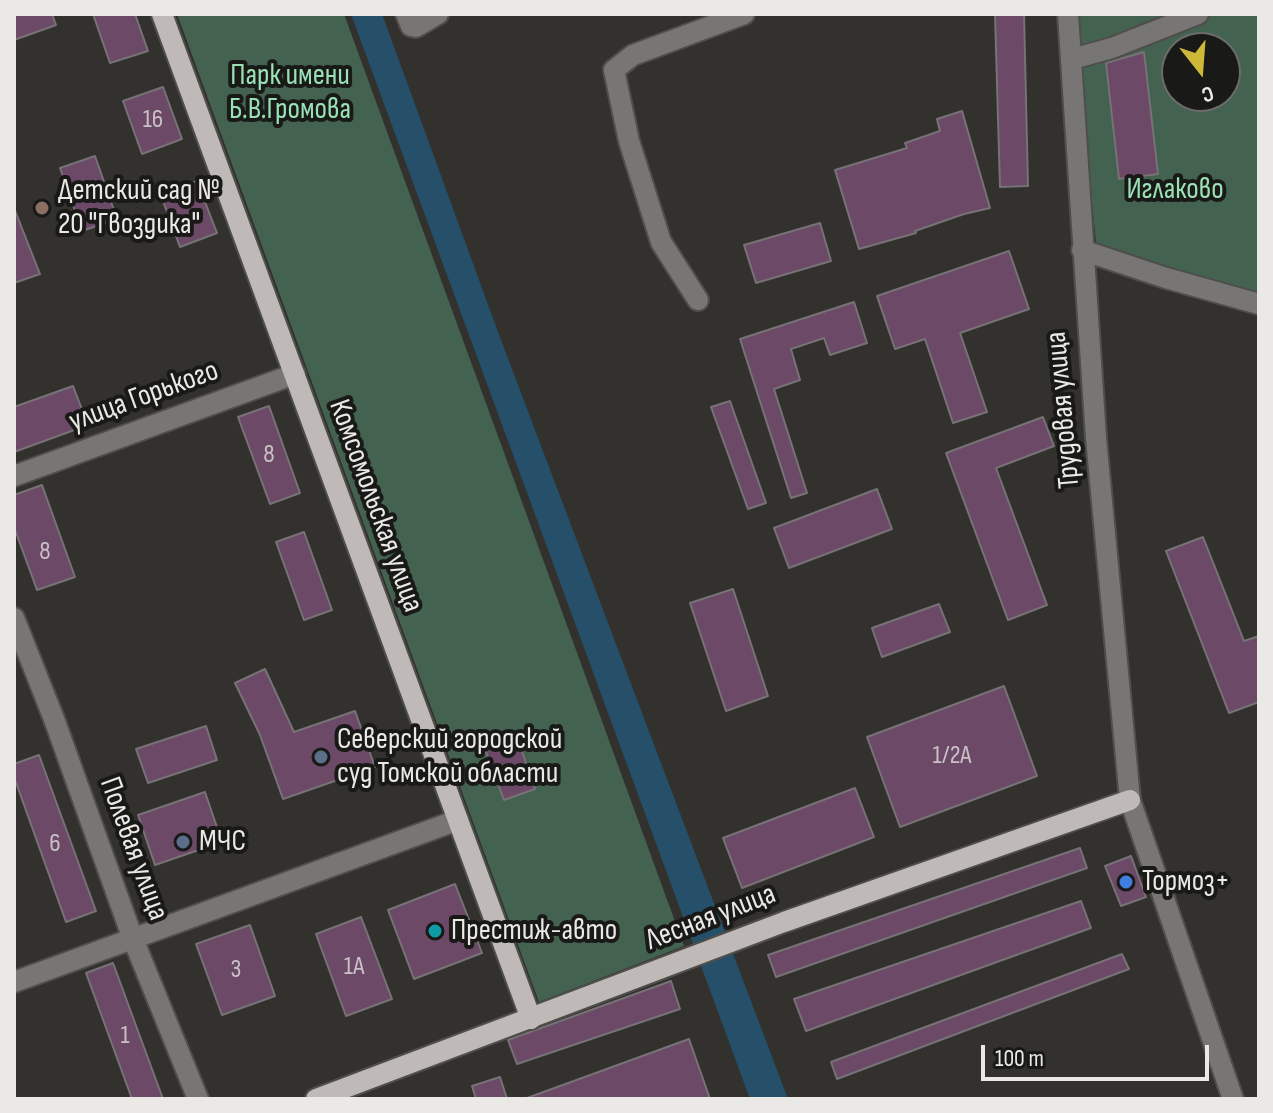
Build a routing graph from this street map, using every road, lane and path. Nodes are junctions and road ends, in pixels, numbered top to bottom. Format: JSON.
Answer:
{"nodes":[{"id":1,"x":162,"y":14,"type":"edge"},
{"id":2,"x":406,"y":14,"type":"edge"},
{"id":3,"x":438,"y":14,"type":"edge"},
{"id":4,"x":744,"y":14,"type":"edge"},
{"id":5,"x":1068,"y":14,"type":"edge"},
{"id":6,"x":1198,"y":14,"type":"edge"},
{"id":7,"x":1072,"y":59,"type":"junction"},
{"id":8,"x":1082,"y":250,"type":"junction"},
{"id":9,"x":698,"y":300,"type":"dead end"},
{"id":10,"x":1259,"y":304,"type":"edge"},
{"id":11,"x":295,"y":374,"type":"junction"},
{"id":12,"x":14,"y":476,"type":"edge"},
{"id":13,"x":14,"y":618,"type":"edge"},
{"id":14,"x":1130,"y":800,"type":"junction"},
{"id":15,"x":458,"y":820,"type":"junction"},
{"id":16,"x":133,"y":939,"type":"junction"},
{"id":17,"x":14,"y":982,"type":"edge"},
{"id":18,"x":531,"y":1019,"type":"junction"},
{"id":19,"x":198,"y":1099,"type":"edge"},
{"id":20,"x":316,"y":1099,"type":"edge"},
{"id":21,"x":1233,"y":1099,"type":"edge"}],
"edges":[{"from":1,"to":11,"type":"main road","name":"Комсомольская улица"},
{"from":2,"to":3,"type":"street"},
{"from":4,"to":9,"type":"street"},
{"from":5,"to":7,"type":"street","name":"Трудовая улица"},
{"from":6,"to":7,"type":"street"},
{"from":7,"to":8,"type":"street","name":"Трудовая улица"},
{"from":8,"to":10,"type":"street"},
{"from":8,"to":14,"type":"street","name":"Трудовая улица"},
{"from":11,"to":12,"type":"street","name":"улица Горького"},
{"from":11,"to":15,"type":"main road","name":"Комсомольская улица"},
{"from":13,"to":16,"type":"street","name":"Полевая улица"},
{"from":14,"to":18,"type":"main road","name":"Лесная улица"},
{"from":14,"to":21,"type":"street","name":"Трудовая улица"},
{"from":15,"to":16,"type":"street"},
{"from":15,"to":18,"type":"main road","name":"Комсомольская улица"},
{"from":16,"to":17,"type":"street"},
{"from":16,"to":19,"type":"street","name":"Полевая улица"},
{"from":18,"to":20,"type":"main road","name":"Лесная улица"}]}
